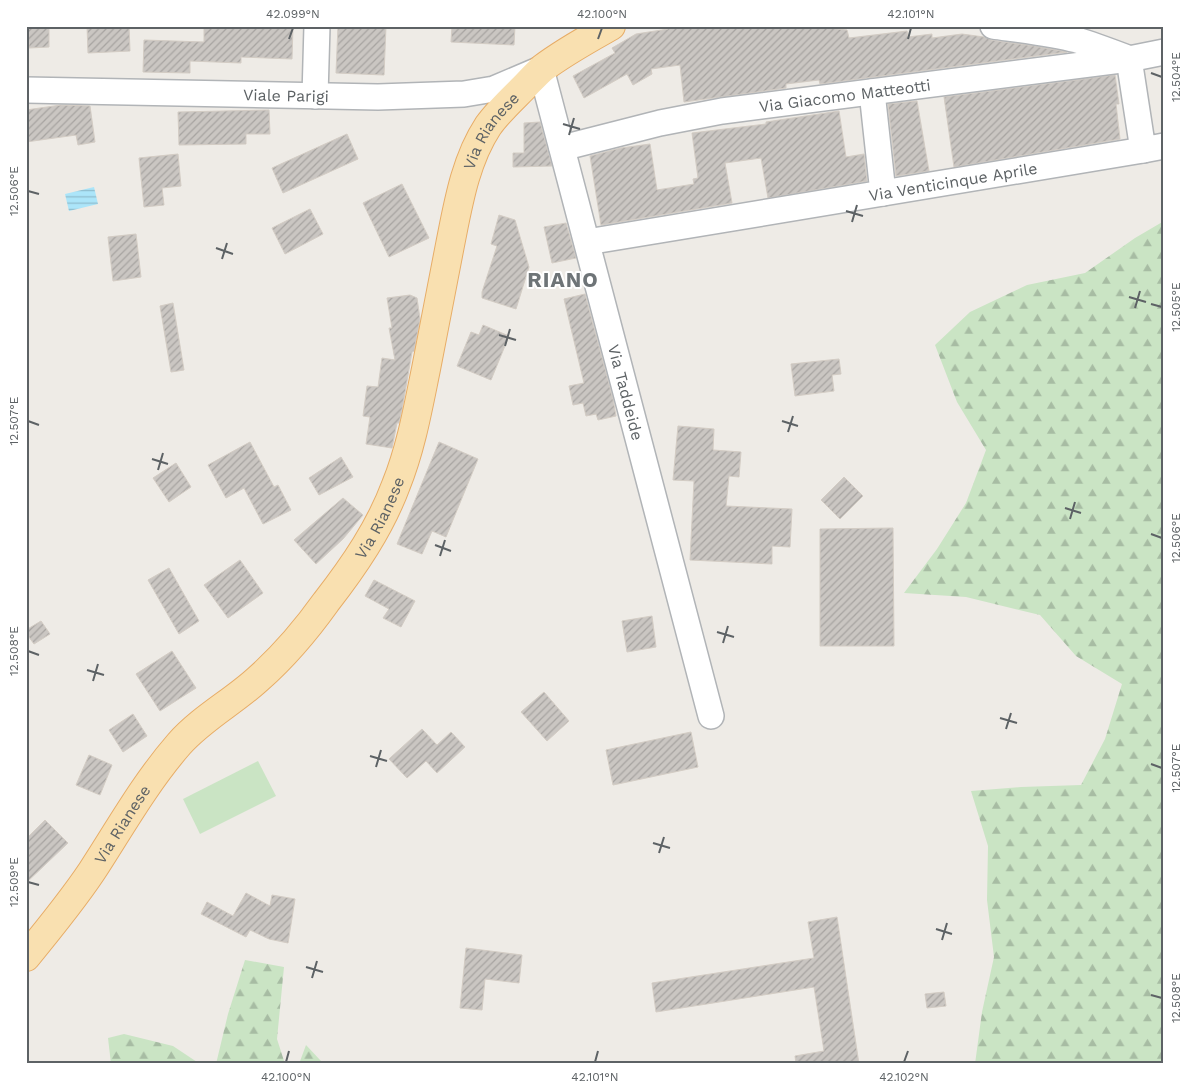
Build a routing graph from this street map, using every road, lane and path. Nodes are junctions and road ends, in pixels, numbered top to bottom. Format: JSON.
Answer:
{"nodes":[{"id":1,"x":317,"y":26,"type":"edge"},
{"id":2,"x":611,"y":26,"type":"edge"},
{"id":3,"x":993,"y":26,"type":"edge"},
{"id":4,"x":1164,"y":52,"type":"edge"},
{"id":5,"x":1129,"y":58,"type":"junction"},
{"id":6,"x":541,"y":69,"type":"junction"},
{"id":7,"x":26,"y":90,"type":"edge"},
{"id":8,"x":872,"y":92,"type":"junction"},
{"id":9,"x":315,"y":96,"type":"junction"},
{"id":10,"x":562,"y":148,"type":"junction"},
{"id":11,"x":1153,"y":148,"type":"edge"},
{"id":12,"x":883,"y":193,"type":"junction"},
{"id":13,"x":587,"y":242,"type":"junction"},
{"id":14,"x":711,"y":716,"type":"dead end"},
{"id":15,"x":26,"y":957,"type":"edge"}],
"edges":[{"from":1,"to":9,"type":"street"},
{"from":2,"to":6,"type":"main road","name":"Via Rianese"},
{"from":3,"to":5,"type":"street"},
{"from":4,"to":5,"type":"street","name":"Via Giacomo Matteotti"},
{"from":5,"to":8,"type":"street","name":"Via Giacomo Matteotti"},
{"from":5,"to":11,"type":"street"},
{"from":6,"to":9,"type":"street","name":"Viale Parigi"},
{"from":6,"to":10,"type":"street","name":"Via Taddeide"},
{"from":6,"to":15,"type":"main road","name":"Via Rianese"},
{"from":7,"to":9,"type":"street","name":"Viale Parigi"},
{"from":8,"to":10,"type":"street","name":"Via Giacomo Matteotti"},
{"from":8,"to":12,"type":"street"},
{"from":10,"to":13,"type":"street","name":"Via Taddeide"},
{"from":11,"to":12,"type":"street","name":"Via Venticinque Aprile"},
{"from":12,"to":13,"type":"street","name":"Via Venticinque Aprile"},
{"from":13,"to":14,"type":"street","name":"Via Taddeide"}]}
